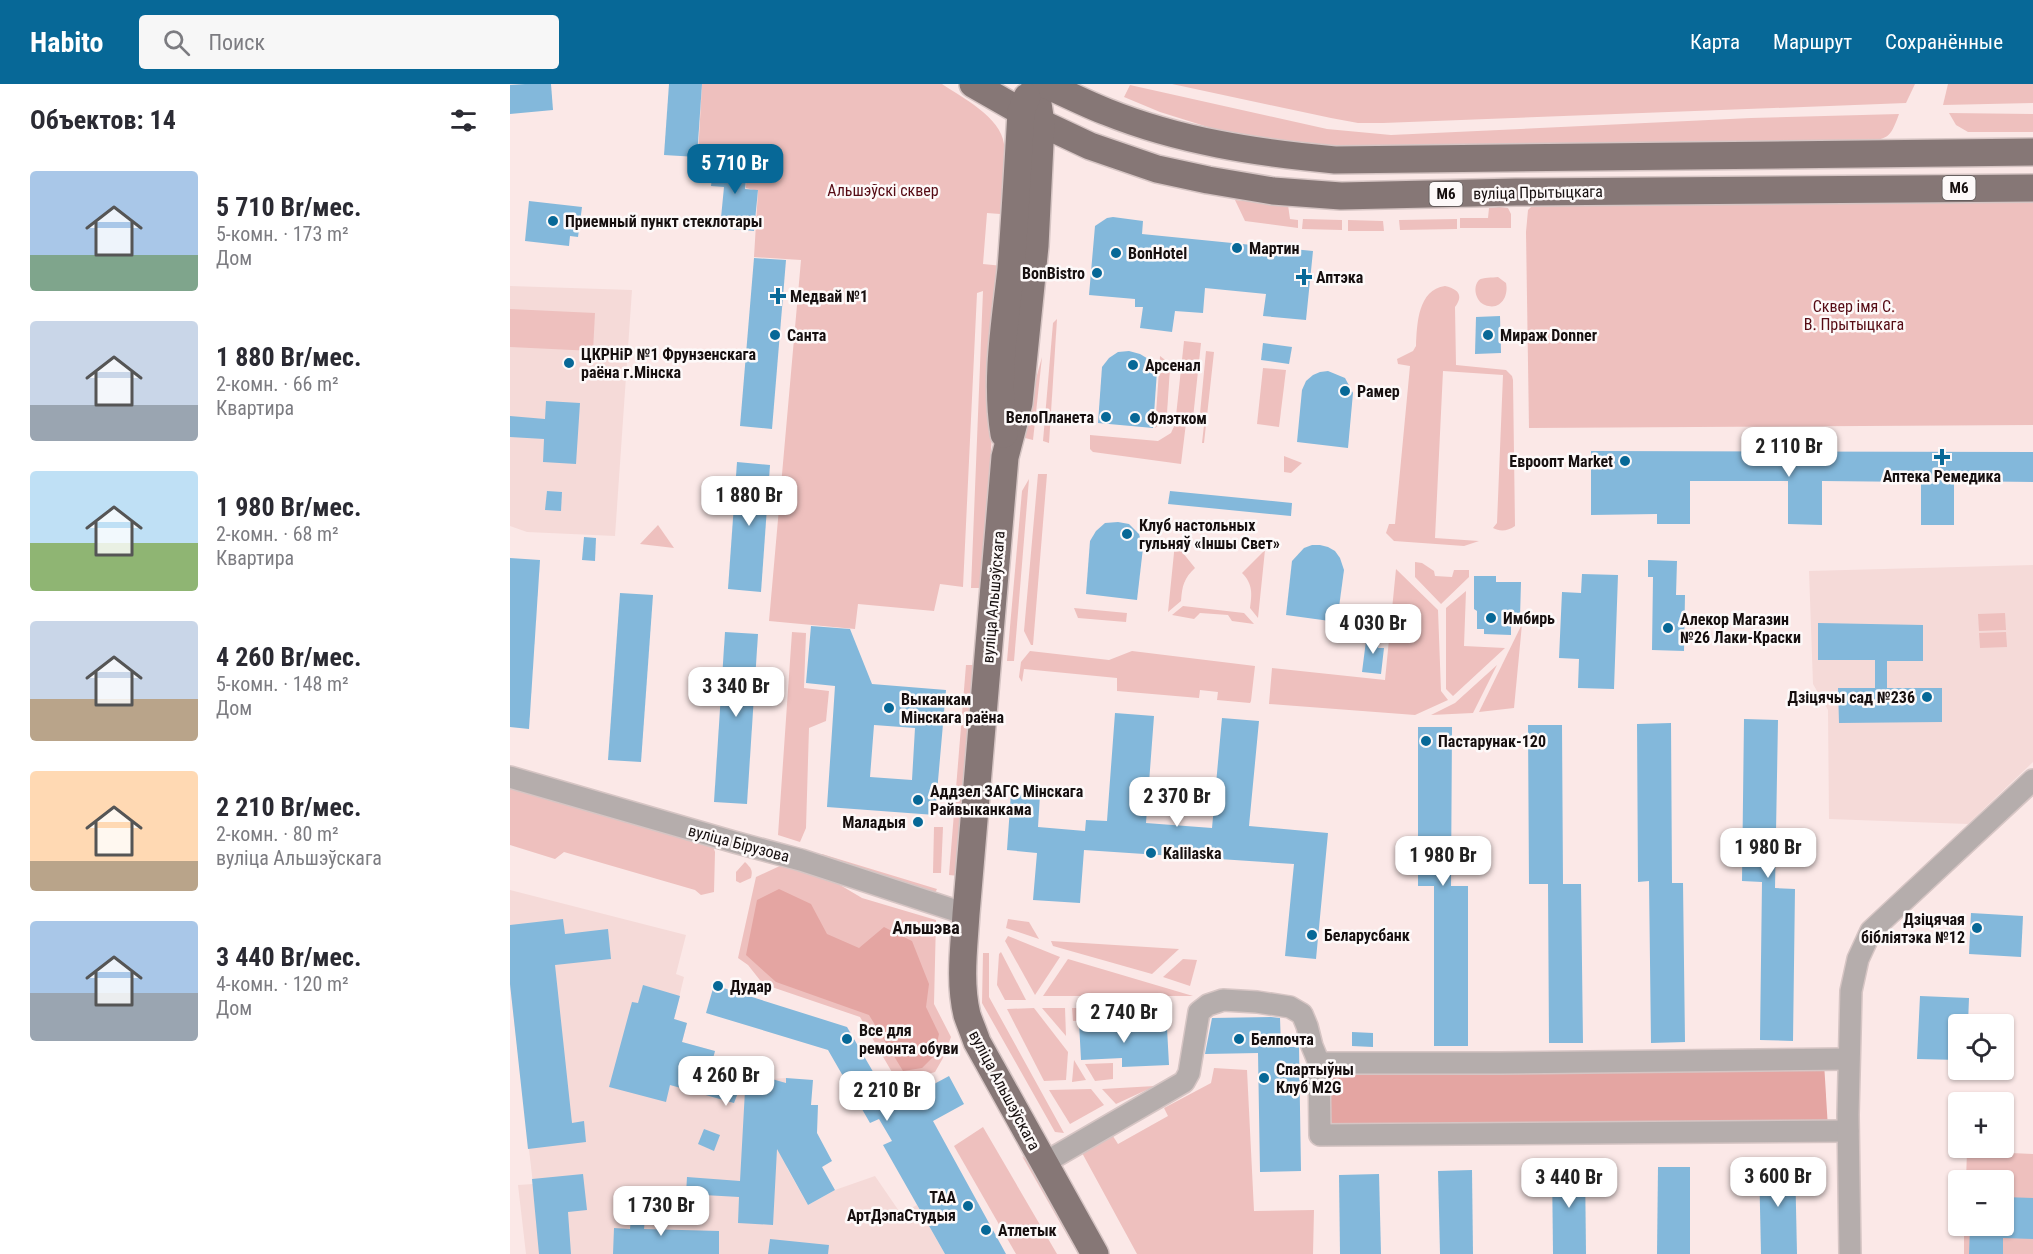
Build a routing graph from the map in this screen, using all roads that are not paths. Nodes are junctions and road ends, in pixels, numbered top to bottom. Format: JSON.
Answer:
{"nodes":[{"id":1,"x":973,"y":84,"type":"edge"},
{"id":2,"x":1034,"y":84,"type":"edge"},
{"id":3,"x":1044,"y":84,"type":"edge"},
{"id":4,"x":1031,"y":118,"type":"junction"},
{"id":5,"x":2033,"y":152,"type":"edge"},
{"id":6,"x":2033,"y":188,"type":"edge"},
{"id":7,"x":510,"y":777,"type":"edge"},
{"id":8,"x":2033,"y":780,"type":"edge"},
{"id":9,"x":966,"y":914,"type":"junction"},
{"id":10,"x":1848,"y":1059,"type":"junction"},
{"id":11,"x":1319,"y":1063,"type":"junction"},
{"id":12,"x":1848,"y":1131,"type":"junction"},
{"id":13,"x":1044,"y":1163,"type":"junction"},
{"id":14,"x":1095,"y":1254,"type":"edge"},
{"id":15,"x":1850,"y":1254,"type":"edge"}],
"edges":[{"from":1,"to":4,"type":"main road","number":"М6"},
{"from":2,"to":4,"type":"main road","name":"вуліца Альшэўскага"},
{"from":3,"to":5,"type":"main road","name":"вуліца Прытыцкага","number":"М6"},
{"from":4,"to":6,"type":"main road","name":"вуліца Прытыцкага","number":"М6"},
{"from":4,"to":9,"type":"main road","name":"вуліца Альшэўскага"},
{"from":7,"to":9,"type":"street","name":"вуліца Бірузова"},
{"from":8,"to":10,"type":"street"},
{"from":9,"to":13,"type":"main road","name":"вуліца Альшэўскага"},
{"from":10,"to":11,"type":"street"},
{"from":10,"to":12,"type":"street"},
{"from":11,"to":12,"type":"street"},
{"from":11,"to":13,"type":"street"},
{"from":12,"to":15,"type":"street"},
{"from":13,"to":14,"type":"main road","name":"вуліца Альшэўскага"}]}
